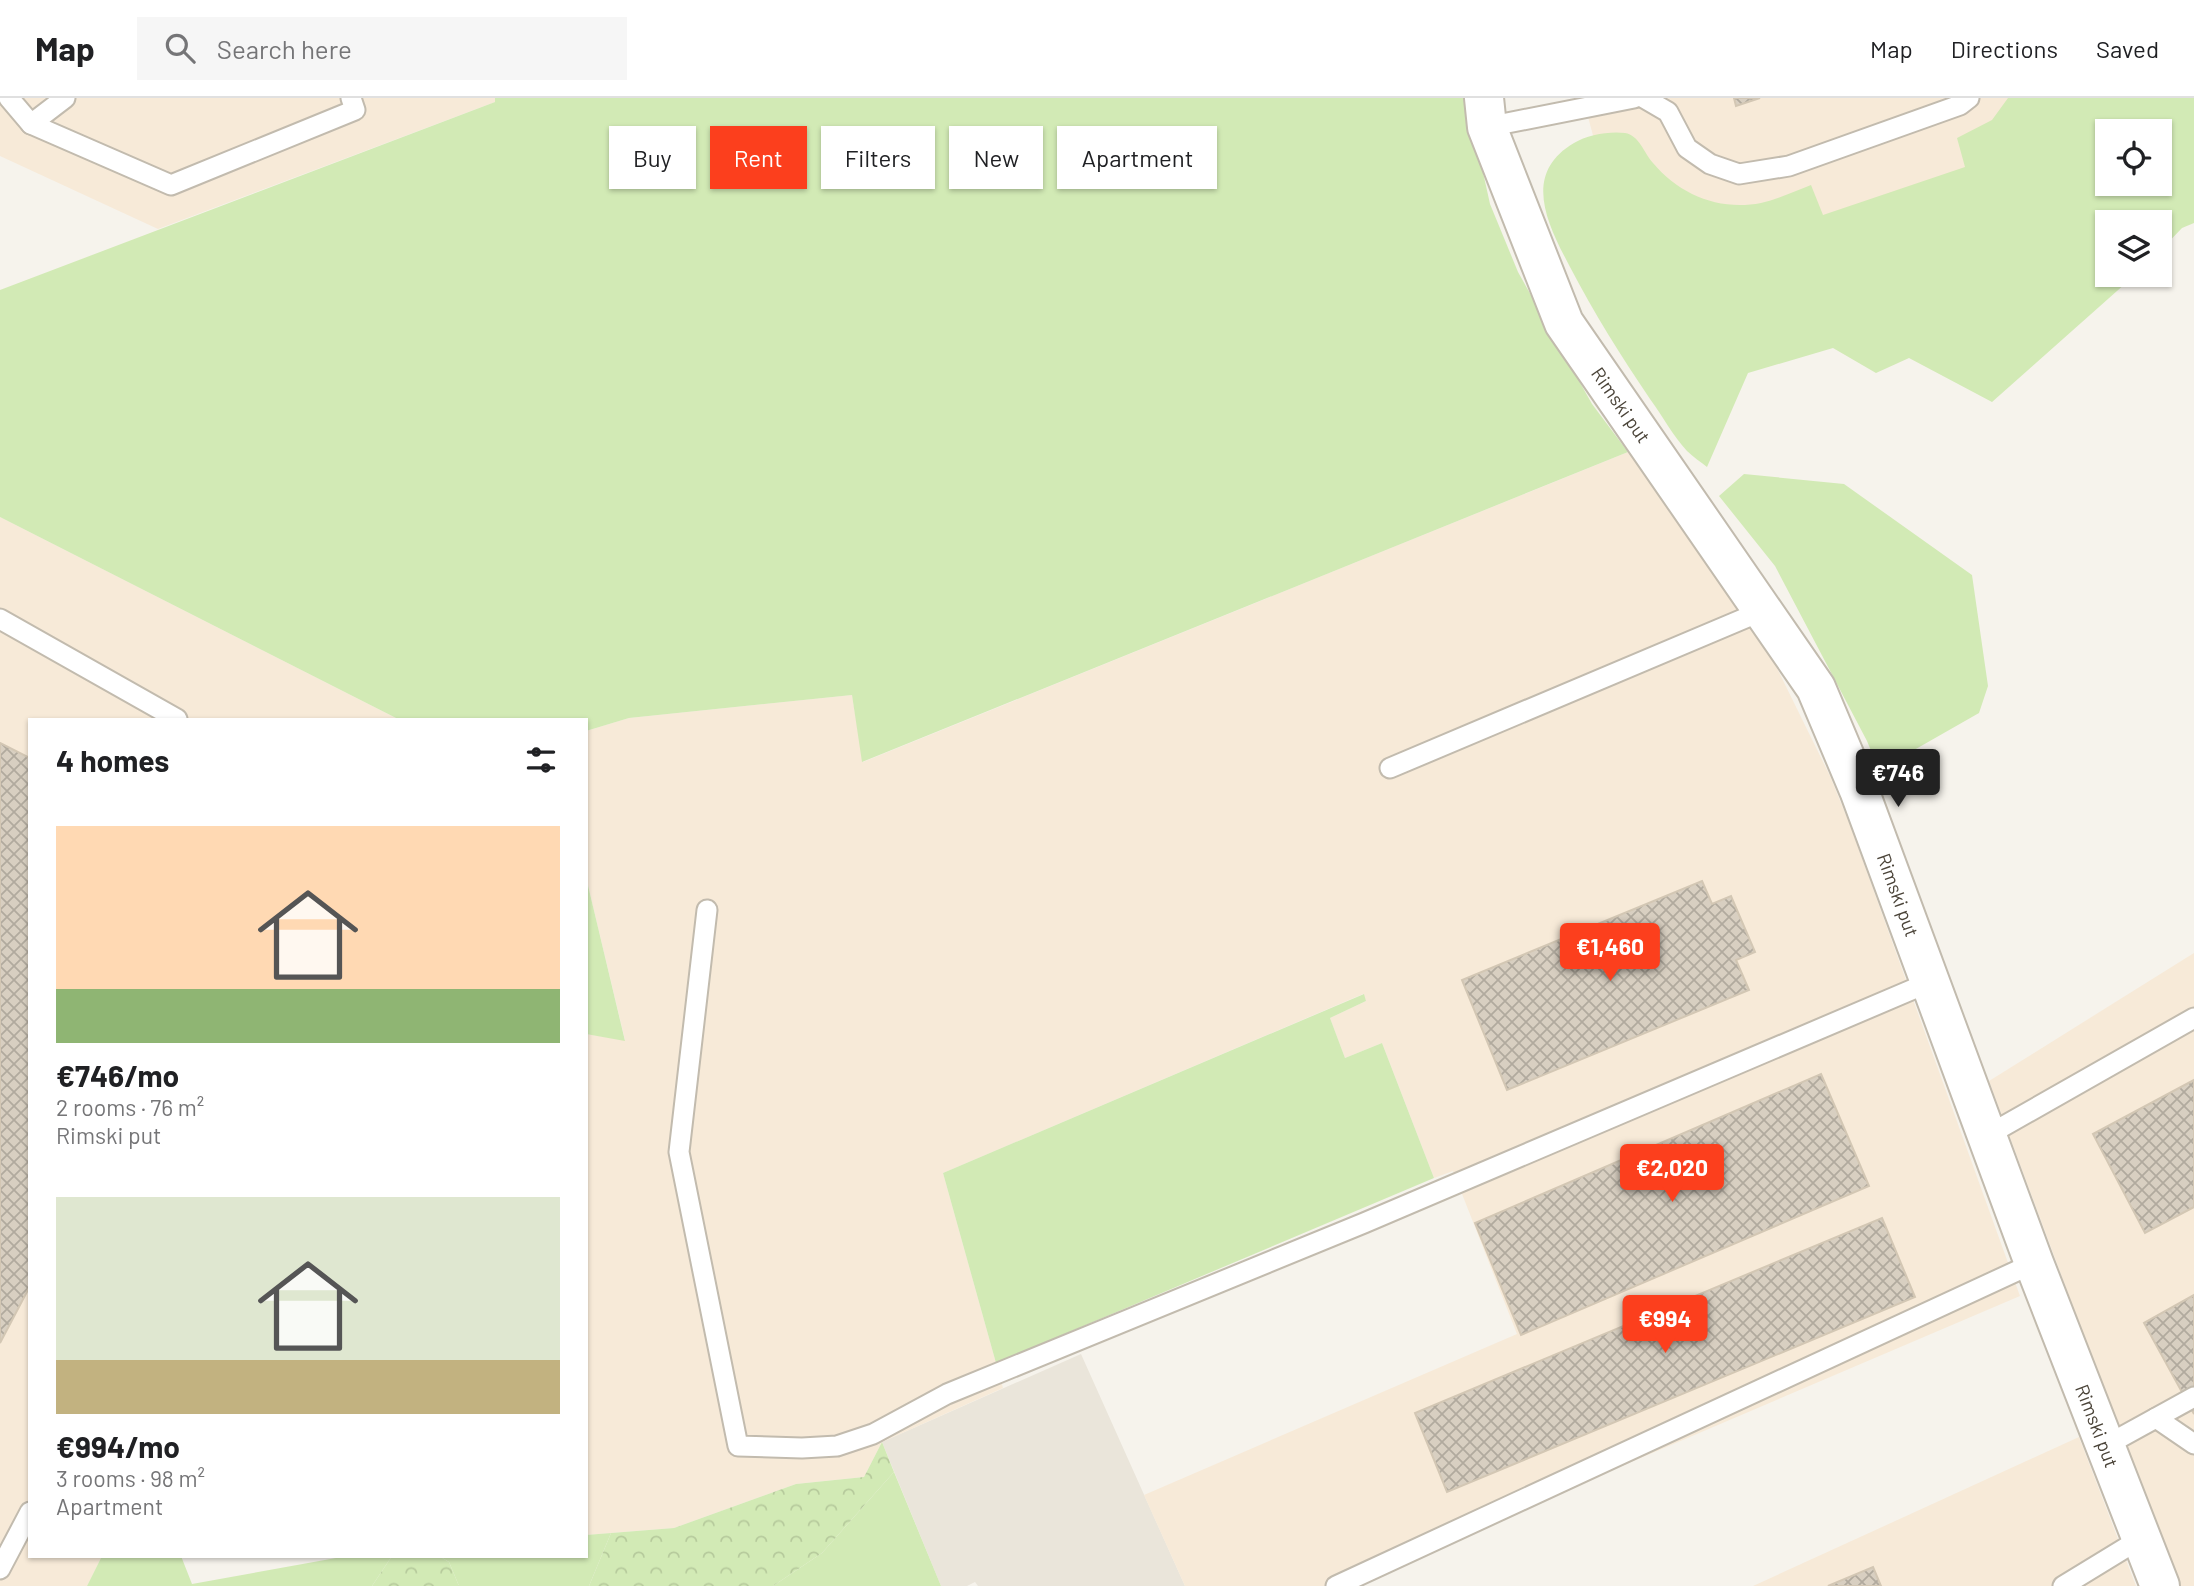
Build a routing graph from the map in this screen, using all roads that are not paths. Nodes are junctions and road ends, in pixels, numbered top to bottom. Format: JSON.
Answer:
{"nodes":[{"id":1,"x":9,"y":98,"type":"edge"},
{"id":2,"x":65,"y":98,"type":"edge"},
{"id":3,"x":351,"y":98,"type":"edge"},
{"id":4,"x":1634,"y":98,"type":"edge"},
{"id":5,"x":1644,"y":98,"type":"edge"},
{"id":6,"x":1965,"y":102,"type":"edge"},
{"id":7,"x":1486,"y":112,"type":"edge"},
{"id":8,"x":31,"y":124,"type":"junction"},
{"id":9,"x":1762,"y":611,"type":"junction"},
{"id":10,"x":0,"y":619,"type":"edge"},
{"id":11,"x":175,"y":718,"type":"edge"},
{"id":12,"x":1390,"y":768,"type":"dead end"},
{"id":13,"x":706,"y":910,"type":"dead end"},
{"id":14,"x":1930,"y":982,"type":"junction"},
{"id":15,"x":2194,"y":1017,"type":"edge"},
{"id":16,"x":1988,"y":1135,"type":"junction"},
{"id":17,"x":2034,"y":1263,"type":"junction"},
{"id":18,"x":2194,"y":1397,"type":"edge"},
{"id":19,"x":2156,"y":1418,"type":"junction"},
{"id":20,"x":2194,"y":1444,"type":"edge"},
{"id":21,"x":2105,"y":1446,"type":"junction"},
{"id":22,"x":28,"y":1516,"type":"edge"},
{"id":23,"x":2140,"y":1539,"type":"junction"},
{"id":24,"x":0,"y":1569,"type":"edge"},
{"id":25,"x":1336,"y":1586,"type":"edge"},
{"id":26,"x":2063,"y":1586,"type":"edge"},
{"id":27,"x":2160,"y":1586,"type":"edge"}],
"edges":[{"from":1,"to":8,"type":"lane"},
{"from":2,"to":8,"type":"lane"},
{"from":3,"to":8,"type":"lane"},
{"from":4,"to":7,"type":"lane"},
{"from":5,"to":6,"type":"lane"},
{"from":7,"to":9,"type":"street","name":"Rimski put"},
{"from":9,"to":12,"type":"lane"},
{"from":9,"to":14,"type":"street","name":"Rimski put"},
{"from":10,"to":11,"type":"lane"},
{"from":13,"to":14,"type":"lane"},
{"from":14,"to":16,"type":"street","name":"Rimski put"},
{"from":15,"to":16,"type":"lane"},
{"from":16,"to":17,"type":"street","name":"Rimski put"},
{"from":17,"to":21,"type":"street","name":"Rimski put"},
{"from":17,"to":25,"type":"lane"},
{"from":18,"to":19,"type":"lane"},
{"from":19,"to":20,"type":"lane"},
{"from":19,"to":21,"type":"lane"},
{"from":21,"to":23,"type":"street","name":"Rimski put"},
{"from":22,"to":24,"type":"lane"},
{"from":23,"to":26,"type":"lane"},
{"from":23,"to":27,"type":"street","name":"Rimski put"}]}
